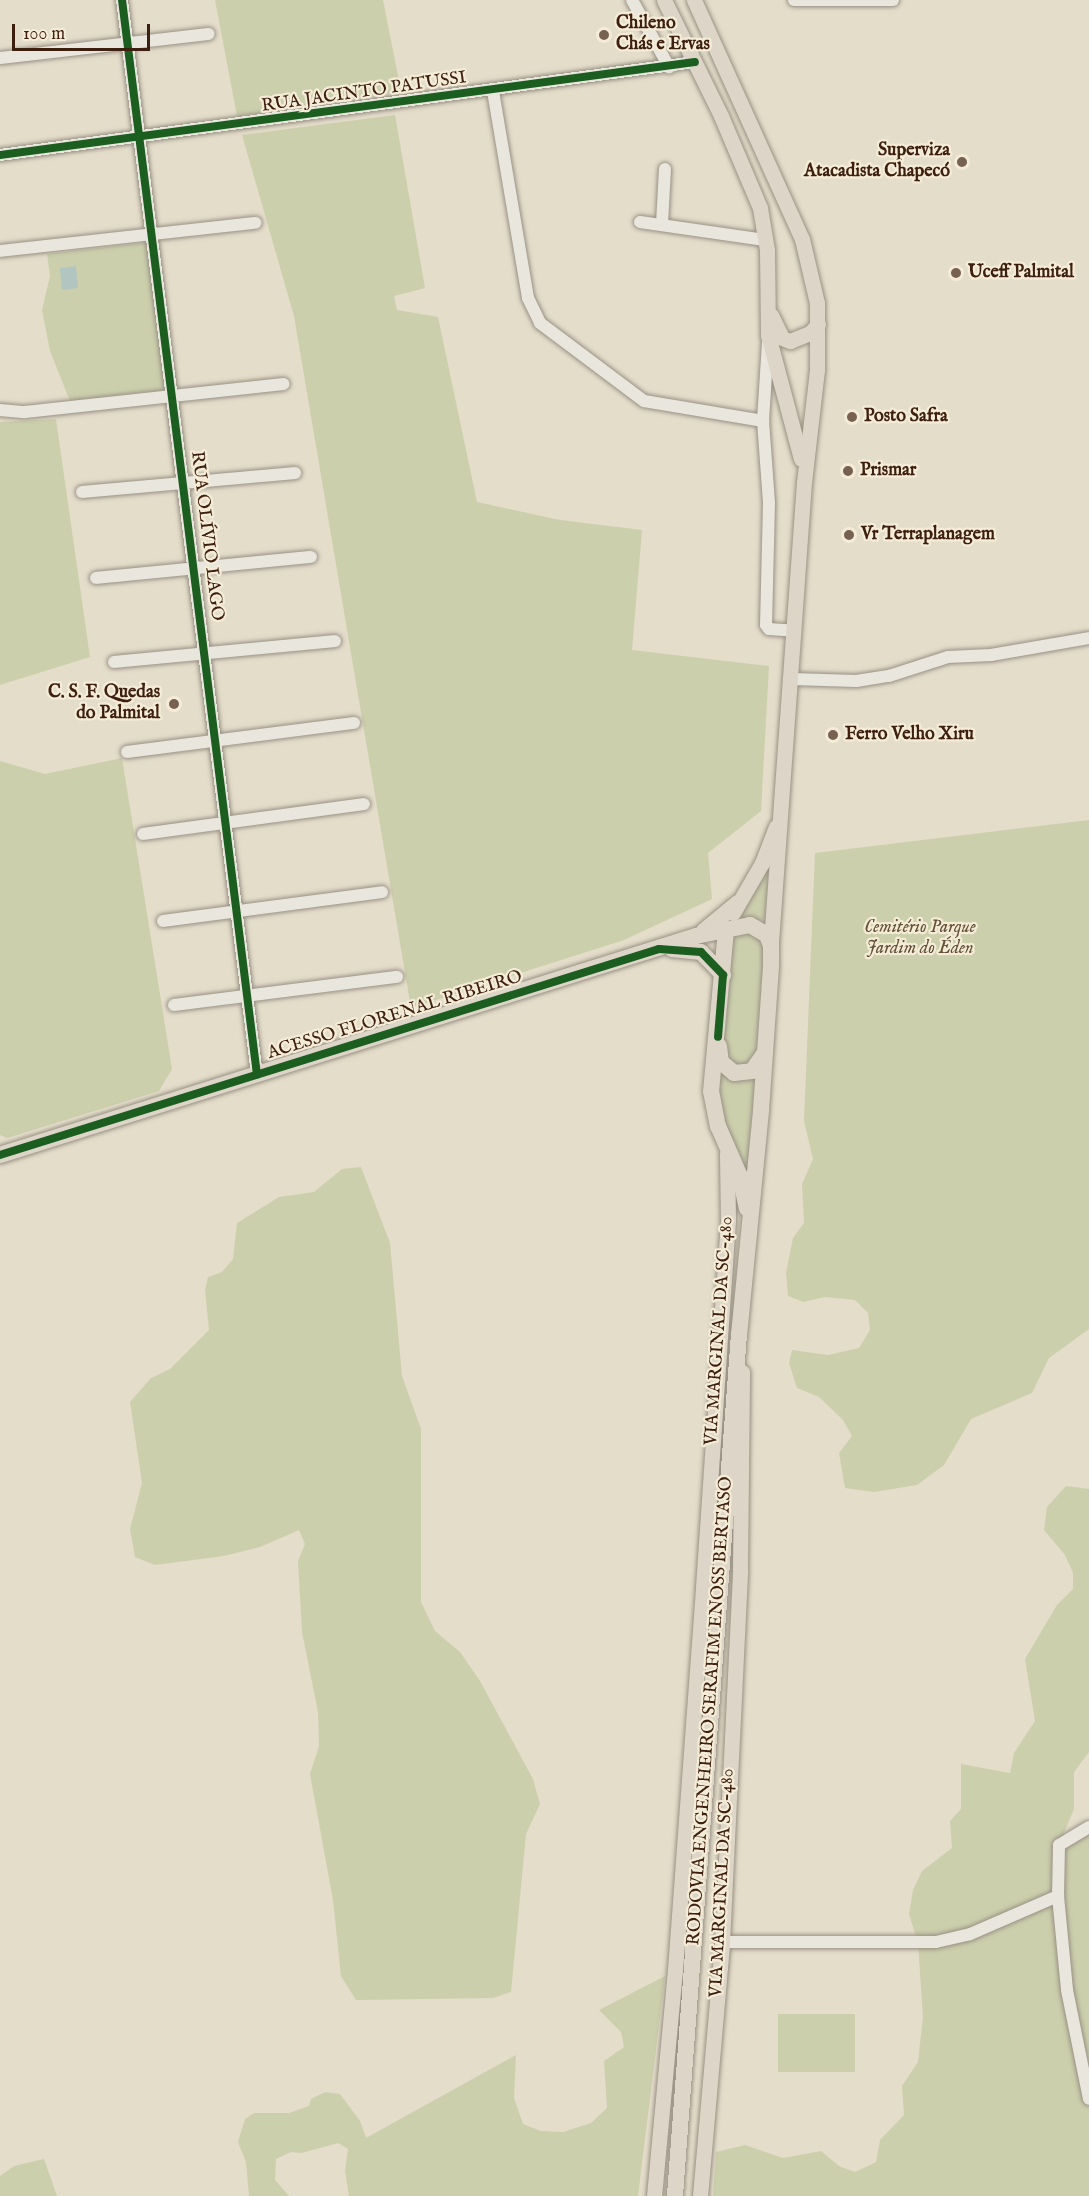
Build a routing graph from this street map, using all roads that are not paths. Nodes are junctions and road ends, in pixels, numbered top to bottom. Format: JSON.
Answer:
{"nodes":[{"id":1,"x":122,"y":0,"type":"edge"},
{"id":2,"x":632,"y":0,"type":"edge"},
{"id":3,"x":663,"y":0,"type":"edge"},
{"id":4,"x":694,"y":0,"type":"edge"},
{"id":5,"x":794,"y":0,"type":"edge"},
{"id":6,"x":893,"y":0,"type":"edge"},
{"id":7,"x":209,"y":34,"type":"dead end"},
{"id":8,"x":128,"y":41,"type":"junction"},
{"id":9,"x":0,"y":58,"type":"edge"},
{"id":10,"x":695,"y":62,"type":"junction"},
{"id":11,"x":669,"y":68,"type":"junction"},
{"id":12,"x":493,"y":91,"type":"junction"},
{"id":13,"x":140,"y":139,"type":"junction"},
{"id":14,"x":0,"y":156,"type":"edge"},
{"id":15,"x":665,"y":170,"type":"dead end"},
{"id":16,"x":640,"y":222,"type":"dead end"},
{"id":17,"x":255,"y":223,"type":"dead end"},
{"id":18,"x":662,"y":224,"type":"junction"},
{"id":19,"x":153,"y":236,"type":"junction"},
{"id":20,"x":765,"y":240,"type":"junction"},
{"id":21,"x":0,"y":251,"type":"edge"},
{"id":22,"x":769,"y":309,"type":"junction"},
{"id":23,"x":818,"y":324,"type":"junction"},
{"id":24,"x":768,"y":335,"type":"junction"},
{"id":25,"x":283,"y":384,"type":"dead end"},
{"id":26,"x":173,"y":394,"type":"junction"},
{"id":27,"x":0,"y":410,"type":"edge"},
{"id":28,"x":764,"y":421,"type":"junction"},
{"id":29,"x":295,"y":473,"type":"dead end"},
{"id":30,"x":184,"y":482,"type":"junction"},
{"id":31,"x":804,"y":482,"type":"junction"},
{"id":32,"x":82,"y":492,"type":"dead end"},
{"id":33,"x":311,"y":557,"type":"dead end"},
{"id":34,"x":195,"y":568,"type":"junction"},
{"id":35,"x":96,"y":578,"type":"dead end"},
{"id":36,"x":795,"y":631,"type":"junction"},
{"id":37,"x":1089,"y":639,"type":"edge"},
{"id":38,"x":335,"y":641,"type":"dead end"},
{"id":39,"x":205,"y":653,"type":"junction"},
{"id":40,"x":114,"y":662,"type":"dead end"},
{"id":41,"x":792,"y":679,"type":"junction"},
{"id":42,"x":354,"y":723,"type":"dead end"},
{"id":43,"x":216,"y":740,"type":"junction"},
{"id":44,"x":127,"y":752,"type":"dead end"},
{"id":45,"x":364,"y":804,"type":"dead end"},
{"id":46,"x":783,"y":807,"type":"junction"},
{"id":47,"x":226,"y":823,"type":"junction"},
{"id":48,"x":143,"y":834,"type":"dead end"},
{"id":49,"x":382,"y":892,"type":"dead end"},
{"id":50,"x":738,"y":903,"type":"junction"},
{"id":51,"x":237,"y":911,"type":"junction"},
{"id":52,"x":163,"y":921,"type":"dead end"},
{"id":53,"x":726,"y":930,"type":"junction"},
{"id":54,"x":696,"y":936,"type":"junction"},
{"id":55,"x":771,"y":946,"type":"junction"},
{"id":56,"x":659,"y":949,"type":"junction"},
{"id":57,"x":723,"y":975,"type":"junction"},
{"id":58,"x":397,"y":976,"type":"dead end"},
{"id":59,"x":247,"y":996,"type":"junction"},
{"id":60,"x":174,"y":1005,"type":"dead end"},
{"id":61,"x":718,"y":1037,"type":"junction"},
{"id":62,"x":764,"y":1053,"type":"junction"},
{"id":63,"x":257,"y":1075,"type":"junction"},
{"id":64,"x":726,"y":1148,"type":"junction"},
{"id":65,"x":0,"y":1155,"type":"edge"},
{"id":66,"x":751,"y":1226,"type":"junction"},
{"id":67,"x":739,"y":1334,"type":"junction"},
{"id":68,"x":1089,"y":1827,"type":"edge"},
{"id":69,"x":1058,"y":1896,"type":"junction"},
{"id":70,"x":722,"y":1942,"type":"junction"},
{"id":71,"x":1089,"y":2099,"type":"edge"},
{"id":72,"x":654,"y":2196,"type":"edge"},
{"id":73,"x":675,"y":2196,"type":"edge"},
{"id":74,"x":700,"y":2196,"type":"edge"}],
"edges":[{"from":1,"to":8,"type":"street","name":"RUA OLÍVIO LAGO"},
{"from":2,"to":11,"type":"street"},
{"from":3,"to":10,"type":"main road","name":"RODOVIA ENGENHEIRO SERAFIM ENOSS BERTASO"},
{"from":4,"to":23,"type":"main road","name":"RODOVIA ENGENHEIRO SERAFIM ENOSS BERTASO"},
{"from":5,"to":6,"type":"street"},
{"from":7,"to":8,"type":"street"},
{"from":8,"to":9,"type":"street"},
{"from":8,"to":13,"type":"street","name":"RUA OLÍVIO LAGO"},
{"from":10,"to":11,"type":"street","name":"RUA JACINTO PATUSSI"},
{"from":10,"to":20,"type":"main road","name":"RODOVIA ENGENHEIRO SERAFIM ENOSS BERTASO"},
{"from":11,"to":12,"type":"street","name":"RUA JACINTO PATUSSI"},
{"from":12,"to":13,"type":"street","name":"RUA JACINTO PATUSSI"},
{"from":12,"to":28,"type":"street"},
{"from":13,"to":14,"type":"street","name":"RUA JACINTO PATUSSI"},
{"from":13,"to":19,"type":"street","name":"RUA OLÍVIO LAGO"},
{"from":15,"to":18,"type":"street"},
{"from":16,"to":18,"type":"street"},
{"from":17,"to":19,"type":"street"},
{"from":18,"to":20,"type":"street"},
{"from":19,"to":21,"type":"street"},
{"from":19,"to":26,"type":"street","name":"RUA OLÍVIO LAGO"},
{"from":20,"to":22,"type":"main road","name":"RODOVIA ENGENHEIRO SERAFIM ENOSS BERTASO"},
{"from":22,"to":23,"type":"main road"},
{"from":22,"to":24,"type":"main road","name":"RODOVIA ENGENHEIRO SERAFIM ENOSS BERTASO"},
{"from":23,"to":31,"type":"main road","name":"RODOVIA ENGENHEIRO SERAFIM ENOSS BERTASO"},
{"from":24,"to":28,"type":"street"},
{"from":24,"to":31,"type":"main road","name":"RODOVIA ENGENHEIRO SERAFIM ENOSS BERTASO"},
{"from":25,"to":26,"type":"street"},
{"from":26,"to":27,"type":"street"},
{"from":26,"to":30,"type":"street","name":"RUA OLÍVIO LAGO"},
{"from":28,"to":36,"type":"street"},
{"from":29,"to":30,"type":"street"},
{"from":30,"to":32,"type":"street"},
{"from":30,"to":34,"type":"street","name":"RUA OLÍVIO LAGO"},
{"from":31,"to":36,"type":"main road","name":"RODOVIA ENGENHEIRO SERAFIM ENOSS BERTASO"},
{"from":33,"to":34,"type":"street"},
{"from":34,"to":35,"type":"street"},
{"from":34,"to":39,"type":"street","name":"RUA OLÍVIO LAGO"},
{"from":36,"to":41,"type":"main road","name":"RODOVIA ENGENHEIRO SERAFIM ENOSS BERTASO"},
{"from":37,"to":41,"type":"street"},
{"from":38,"to":39,"type":"street"},
{"from":39,"to":40,"type":"street"},
{"from":39,"to":43,"type":"street","name":"RUA OLÍVIO LAGO"},
{"from":41,"to":46,"type":"main road","name":"RODOVIA ENGENHEIRO SERAFIM ENOSS BERTASO"},
{"from":42,"to":43,"type":"street"},
{"from":43,"to":44,"type":"street"},
{"from":43,"to":47,"type":"street","name":"RUA OLÍVIO LAGO"},
{"from":45,"to":47,"type":"street"},
{"from":46,"to":50,"type":"main road","name":"RODOVIA ENGENHEIRO SERAFIM ENOSS BERTASO"},
{"from":46,"to":55,"type":"main road","name":"RODOVIA ENGENHEIRO SERAFIM ENOSS BERTASO"},
{"from":47,"to":48,"type":"street"},
{"from":47,"to":51,"type":"street","name":"RUA OLÍVIO LAGO"},
{"from":49,"to":51,"type":"street"},
{"from":50,"to":53,"type":"main road","name":"RODOVIA ENGENHEIRO SERAFIM ENOSS BERTASO"},
{"from":50,"to":54,"type":"highway"},
{"from":51,"to":52,"type":"street"},
{"from":51,"to":59,"type":"street","name":"RUA OLÍVIO LAGO"},
{"from":53,"to":54,"type":"highway","name":"ACESSO FLORENAL RIBEIRO"},
{"from":53,"to":55,"type":"highway","name":"ACESSO FLORENAL RIBEIRO"},
{"from":53,"to":57,"type":"highway","name":"RODOVIA ENGENHEIRO SERAFIM ENOSS BERTASO"},
{"from":54,"to":56,"type":"highway","name":"ACESSO FLORENAL RIBEIRO"},
{"from":55,"to":62,"type":"highway","name":"RODOVIA ENGENHEIRO SERAFIM ENOSS BERTASO"},
{"from":56,"to":57,"type":"highway","name":"ACESSO FLORENAL RIBEIRO"},
{"from":56,"to":63,"type":"highway","name":"ACESSO FLORENAL RIBEIRO"},
{"from":57,"to":61,"type":"highway","name":"RODOVIA ENGENHEIRO SERAFIM ENOSS BERTASO"},
{"from":58,"to":59,"type":"street"},
{"from":59,"to":60,"type":"street"},
{"from":59,"to":63,"type":"street","name":"RUA OLÍVIO LAGO"},
{"from":61,"to":62,"type":"highway"},
{"from":61,"to":64,"type":"highway","name":"RODOVIA ENGENHEIRO SERAFIM ENOSS BERTASO"},
{"from":62,"to":66,"type":"highway","name":"RODOVIA ENGENHEIRO SERAFIM ENOSS BERTASO"},
{"from":63,"to":65,"type":"highway","name":"ACESSO FLORENAL RIBEIRO"},
{"from":64,"to":66,"type":"highway","name":"RODOVIA ENGENHEIRO SERAFIM ENOSS BERTASO"},
{"from":64,"to":72,"type":"main road","name":"VIA MARGINAL DA SC-480"},
{"from":66,"to":67,"type":"highway","name":"RODOVIA ENGENHEIRO SERAFIM ENOSS BERTASO"},
{"from":67,"to":70,"type":"main road","name":"VIA MARGINAL DA SC-480"},
{"from":67,"to":73,"type":"highway","name":"RODOVIA ENGENHEIRO SERAFIM ENOSS BERTASO"},
{"from":68,"to":69,"type":"street"},
{"from":69,"to":70,"type":"street"},
{"from":69,"to":71,"type":"street"},
{"from":70,"to":74,"type":"main road","name":"VIA MARGINAL DA SC-480"}]}
